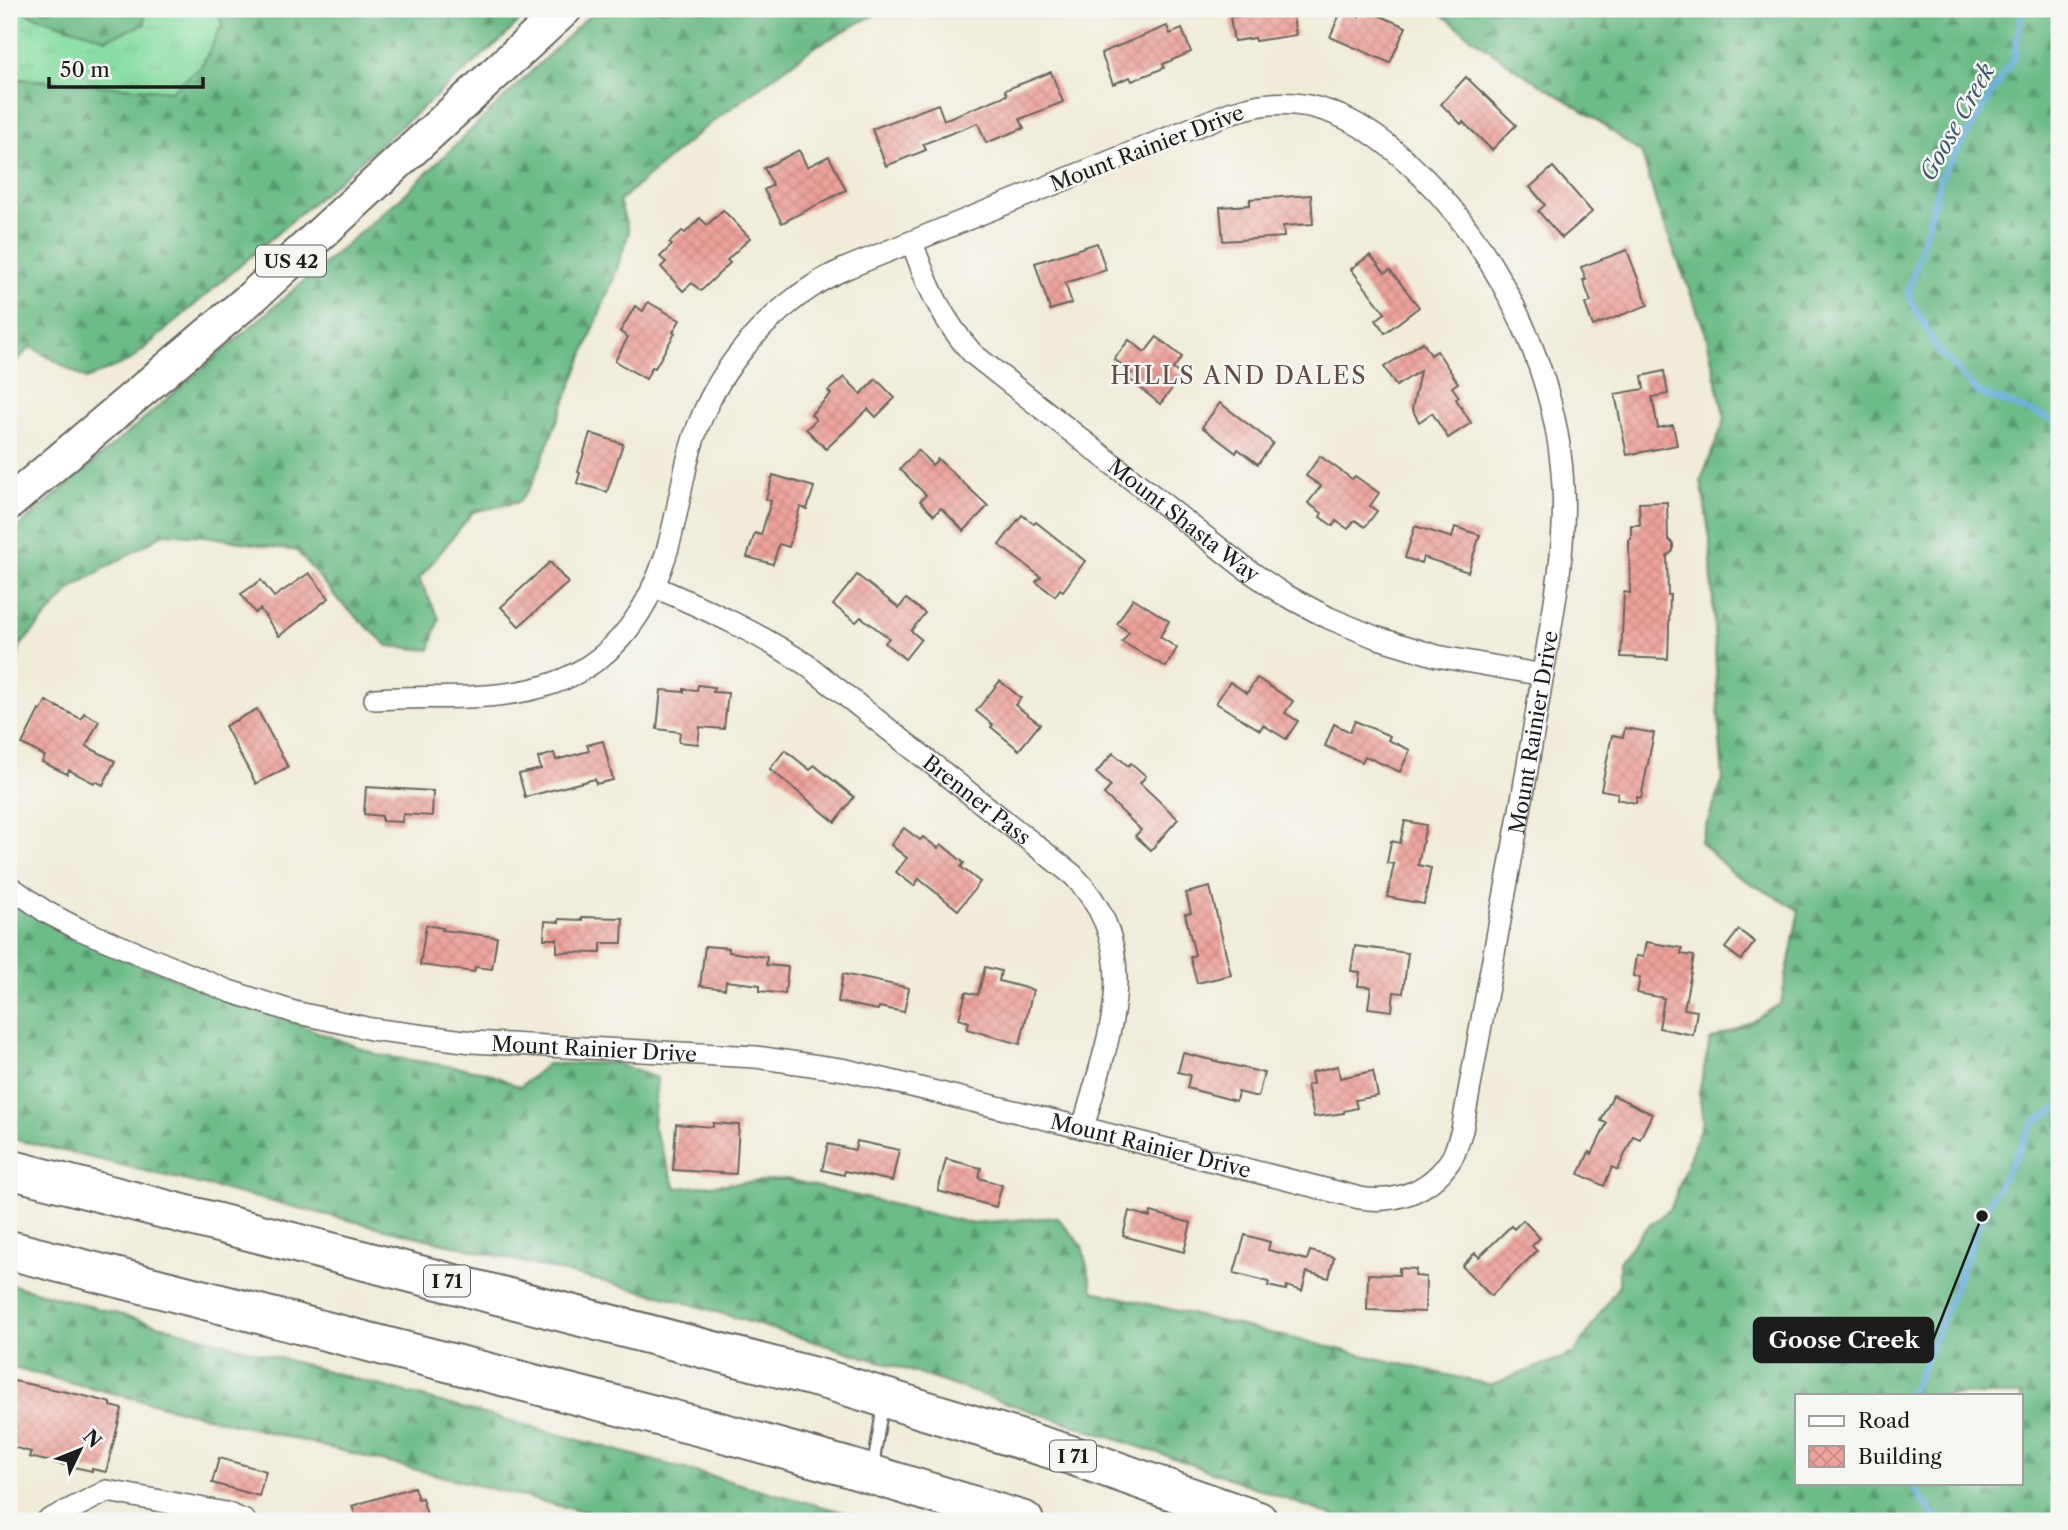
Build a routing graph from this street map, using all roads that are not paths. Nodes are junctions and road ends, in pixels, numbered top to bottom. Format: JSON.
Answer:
{"nodes":[{"id":1,"x":565,"y":9,"type":"edge"},
{"id":2,"x":912,"y":242,"type":"junction"},
{"id":3,"x":9,"y":503,"type":"edge"},
{"id":4,"x":653,"y":586,"type":"junction"},
{"id":5,"x":1543,"y":674,"type":"junction"},
{"id":6,"x":375,"y":699,"type":"dead end"},
{"id":7,"x":9,"y":886,"type":"edge"},
{"id":8,"x":1083,"y":1128,"type":"junction"},
{"id":9,"x":9,"y":1169,"type":"edge"},
{"id":10,"x":9,"y":1250,"type":"edge"},
{"id":11,"x":884,"y":1398,"type":"junction"},
{"id":12,"x":871,"y":1474,"type":"junction"},
{"id":13,"x":47,"y":1521,"type":"edge"},
{"id":14,"x":245,"y":1521,"type":"edge"},
{"id":15,"x":1024,"y":1521,"type":"edge"},
{"id":16,"x":1258,"y":1521,"type":"edge"}],
"edges":[{"from":1,"to":3,"type":"main road","number":"US 42"},
{"from":2,"to":4,"type":"street","name":"Mount Rainier Drive"},
{"from":2,"to":5,"type":"street","name":"Mount Shasta Way"},
{"from":2,"to":5,"type":"street","name":"Mount Rainier Drive"},
{"from":4,"to":6,"type":"street","name":"Mount Rainier Drive"},
{"from":4,"to":8,"type":"street","name":"Brenner Pass"},
{"from":5,"to":8,"type":"street","name":"Mount Rainier Drive"},
{"from":7,"to":8,"type":"street","name":"Mount Rainier Drive"},
{"from":9,"to":11,"type":"highway","number":"I 71"},
{"from":10,"to":12,"type":"highway"},
{"from":11,"to":12,"type":"lane"},
{"from":11,"to":16,"type":"highway","number":"I 71"},
{"from":12,"to":15,"type":"highway"},
{"from":13,"to":14,"type":"street"}]}
